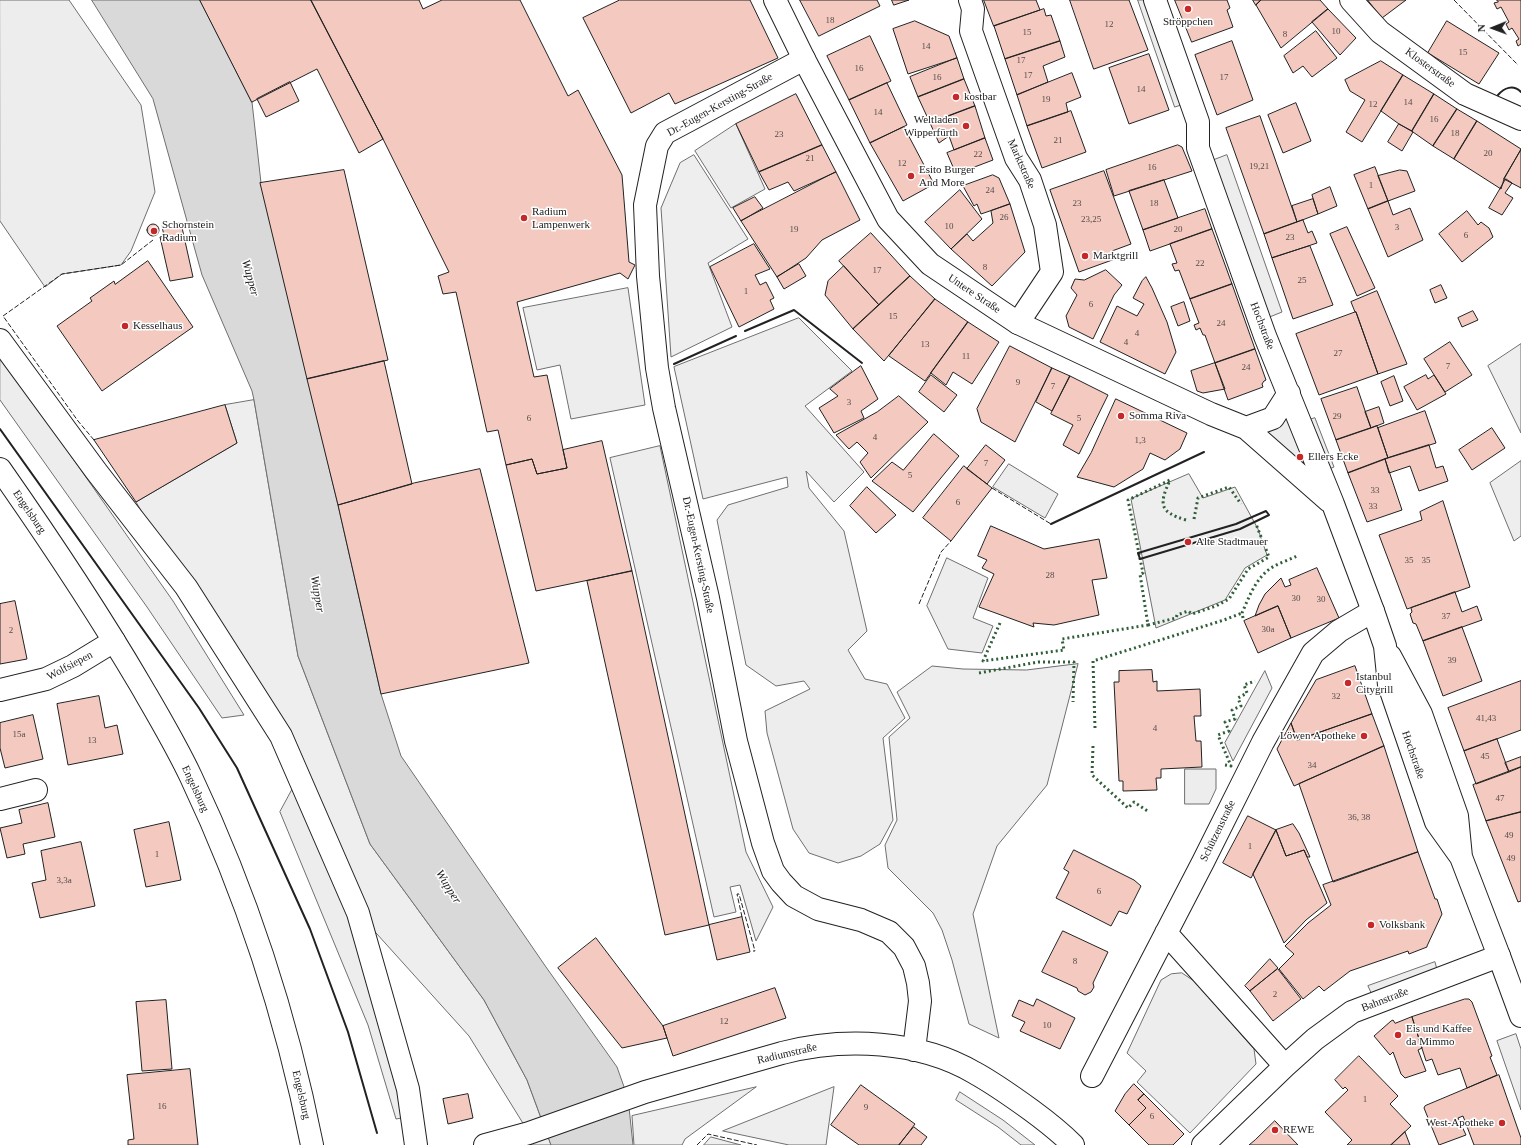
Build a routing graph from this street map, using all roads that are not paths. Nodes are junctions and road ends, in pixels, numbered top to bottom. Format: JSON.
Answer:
{"nodes":[{"id":1,"x":775,"y":0,"type":"edge"},
{"id":2,"x":970,"y":0,"type":"edge"},
{"id":3,"x":1155,"y":0,"type":"edge"},
{"id":4,"x":1351,"y":0,"type":"edge"},
{"id":5,"x":804,"y":59,"type":"junction"},
{"id":6,"x":1521,"y":119,"type":"edge"},
{"id":7,"x":1018,"y":323,"type":"junction"},
{"id":8,"x":0,"y":340,"type":"edge"},
{"id":9,"x":1289,"y":393,"type":"junction"},
{"id":10,"x":1246,"y":428,"type":"junction"},
{"id":11,"x":0,"y":469,"type":"edge"},
{"id":12,"x":1333,"y":504,"type":"junction"},
{"id":13,"x":1373,"y":611,"type":"junction"},
{"id":14,"x":114,"y":641,"type":"junction"},
{"id":15,"x":0,"y":690,"type":"edge"},
{"id":16,"x":36,"y":790,"type":"dead end"},
{"id":17,"x":0,"y":798,"type":"edge"},
{"id":18,"x":1166,"y":932,"type":"junction"},
{"id":19,"x":1498,"y":956,"type":"junction"},
{"id":20,"x":1521,"y":1016,"type":"edge"},
{"id":21,"x":914,"y":1050,"type":"junction"},
{"id":22,"x":1285,"y":1066,"type":"junction"},
{"id":23,"x":1092,"y":1076,"type":"dead end"},
{"id":24,"x":312,"y":1145,"type":"edge"},
{"id":25,"x":416,"y":1145,"type":"edge"},
{"id":26,"x":485,"y":1145,"type":"edge"},
{"id":27,"x":1073,"y":1145,"type":"edge"},
{"id":28,"x":1204,"y":1145,"type":"edge"}],
"edges":[{"from":1,"to":5,"type":"street","name":"Untere Straße"},
{"from":2,"to":7,"type":"street","name":"Marktstraße"},
{"from":3,"to":9,"type":"street","name":"Hochstraße"},
{"from":4,"to":6,"type":"street","name":"Klosterstraße"},
{"from":5,"to":7,"type":"street","name":"Untere Straße"},
{"from":5,"to":21,"type":"street","name":"Dr.-Eugen-Kersting-Straße"},
{"from":7,"to":10,"type":"street","name":"Untere Straße"},
{"from":8,"to":25,"type":"street"},
{"from":9,"to":10,"type":"street"},
{"from":9,"to":12,"type":"street","name":"Hochstraße"},
{"from":10,"to":12,"type":"street","name":"Untere Straße"},
{"from":11,"to":14,"type":"street","name":"Engelsburg"},
{"from":12,"to":13,"type":"street","name":"Hochstraße"},
{"from":13,"to":18,"type":"street","name":"Schützenstraße"},
{"from":13,"to":19,"type":"street","name":"Hochstraße"},
{"from":14,"to":15,"type":"street","name":"Wolfsiepen"},
{"from":14,"to":24,"type":"street","name":"Engelsburg"},
{"from":16,"to":17,"type":"street"},
{"from":18,"to":22,"type":"street"},
{"from":18,"to":23,"type":"street","name":"Schützenstraße"},
{"from":19,"to":20,"type":"street","name":"Hochstraße"},
{"from":19,"to":22,"type":"street","name":"Bahnstraße"},
{"from":21,"to":26,"type":"street","name":"Radiumstraße"},
{"from":21,"to":27,"type":"street","name":"Radiumstraße"},
{"from":22,"to":28,"type":"street","name":"Bahnstraße"}]}
